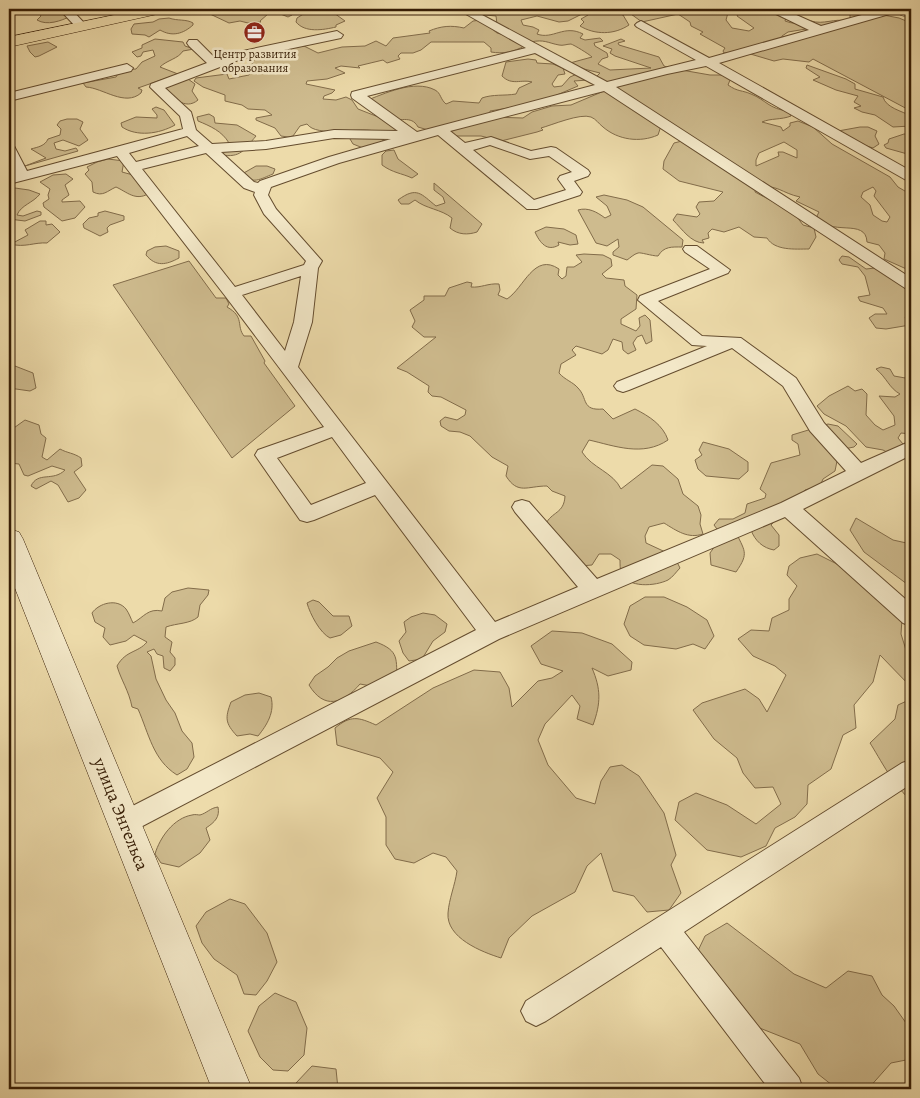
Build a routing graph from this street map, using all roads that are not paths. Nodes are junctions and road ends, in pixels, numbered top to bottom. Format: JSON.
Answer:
{"nodes":[{"id":1,"x":65,"y":9,"type":"edge"},
{"id":2,"x":162,"y":9,"type":"edge"},
{"id":3,"x":463,"y":9,"type":"edge"},
{"id":4,"x":774,"y":9,"type":"edge"},
{"id":5,"x":905,"y":11,"type":"edge"},
{"id":6,"x":81,"y":26,"type":"junction"},
{"id":7,"x":642,"y":26,"type":"dead end"},
{"id":8,"x":819,"y":30,"type":"junction"},
{"id":9,"x":337,"y":34,"type":"dead end"},
{"id":10,"x":9,"y":42,"type":"edge"},
{"id":11,"x":193,"y":43,"type":"dead end"},
{"id":12,"x":537,"y":49,"type":"junction"},
{"id":13,"x":708,"y":62,"type":"junction"},
{"id":14,"x":215,"y":64,"type":"junction"},
{"id":15,"x":126,"y":68,"type":"dead end"},
{"id":16,"x":607,"y":87,"type":"junction"},
{"id":17,"x":9,"y":97,"type":"edge"},
{"id":18,"x":440,"y":130,"type":"junction"},
{"id":19,"x":190,"y":132,"type":"junction"},
{"id":20,"x":414,"y":137,"type":"junction"},
{"id":21,"x":208,"y":148,"type":"junction"},
{"id":22,"x":462,"y":148,"type":"junction"},
{"id":23,"x":9,"y":150,"type":"edge"},
{"id":24,"x":120,"y":151,"type":"junction"},
{"id":25,"x":133,"y":168,"type":"junction"},
{"id":26,"x":24,"y":176,"type":"junction"},
{"id":27,"x":911,"y":177,"type":"edge"},
{"id":28,"x":9,"y":180,"type":"edge"},
{"id":29,"x":263,"y":190,"type":"junction"},
{"id":30,"x":691,"y":249,"type":"dead end"},
{"id":31,"x":310,"y":268,"type":"junction"},
{"id":32,"x":911,"y":286,"type":"edge"},
{"id":33,"x":232,"y":293,"type":"junction"},
{"id":34,"x":735,"y":342,"type":"junction"},
{"id":35,"x":289,"y":368,"type":"junction"},
{"id":36,"x":623,"y":386,"type":"dead end"},
{"id":37,"x":336,"y":429,"type":"junction"},
{"id":38,"x":911,"y":448,"type":"edge"},
{"id":39,"x":859,"y":473,"type":"junction"},
{"id":40,"x":379,"y":486,"type":"junction"},
{"id":41,"x":522,"y":507,"type":"dead end"},
{"id":42,"x":788,"y":508,"type":"junction"},
{"id":43,"x":9,"y":540,"type":"edge"},
{"id":44,"x":594,"y":590,"type":"junction"},
{"id":45,"x":911,"y":617,"type":"edge"},
{"id":46,"x":490,"y":633,"type":"junction"},
{"id":47,"x":911,"y":771,"type":"edge"},
{"id":48,"x":124,"y":824,"type":"junction"},
{"id":49,"x":664,"y":929,"type":"junction"},
{"id":50,"x":536,"y":1011,"type":"dead end"},
{"id":51,"x":232,"y":1089,"type":"edge"},
{"id":52,"x":788,"y":1089,"type":"edge"}],
"edges":[{"from":1,"to":6,"type":"lane"},
{"from":2,"to":6,"type":"main road"},
{"from":3,"to":12,"type":"lane"},
{"from":4,"to":8,"type":"lane"},
{"from":5,"to":8,"type":"lane"},
{"from":6,"to":10,"type":"main road"},
{"from":7,"to":13,"type":"lane"},
{"from":8,"to":13,"type":"lane"},
{"from":9,"to":14,"type":"lane"},
{"from":11,"to":14,"type":"lane"},
{"from":12,"to":16,"type":"lane"},
{"from":12,"to":20,"type":"lane"},
{"from":13,"to":16,"type":"lane"},
{"from":13,"to":27,"type":"lane"},
{"from":14,"to":19,"type":"lane"},
{"from":15,"to":17,"type":"lane"},
{"from":16,"to":18,"type":"lane"},
{"from":16,"to":32,"type":"lane"},
{"from":18,"to":20,"type":"lane"},
{"from":18,"to":22,"type":"lane"},
{"from":19,"to":21,"type":"lane"},
{"from":19,"to":24,"type":"lane"},
{"from":20,"to":21,"type":"lane"},
{"from":20,"to":29,"type":"lane"},
{"from":21,"to":25,"type":"lane"},
{"from":21,"to":29,"type":"lane"},
{"from":22,"to":22,"type":"lane"},
{"from":23,"to":26,"type":"lane"},
{"from":24,"to":25,"type":"lane"},
{"from":24,"to":26,"type":"lane"},
{"from":25,"to":33,"type":"lane"},
{"from":26,"to":28,"type":"lane"},
{"from":29,"to":31,"type":"lane"},
{"from":30,"to":34,"type":"lane"},
{"from":31,"to":33,"type":"lane"},
{"from":31,"to":35,"type":"lane"},
{"from":33,"to":35,"type":"lane"},
{"from":34,"to":36,"type":"lane"},
{"from":34,"to":39,"type":"lane"},
{"from":35,"to":37,"type":"lane"},
{"from":37,"to":40,"type":"lane"},
{"from":37,"to":40,"type":"lane"},
{"from":38,"to":39,"type":"lane"},
{"from":39,"to":42,"type":"lane"},
{"from":40,"to":46,"type":"lane"},
{"from":41,"to":44,"type":"lane"},
{"from":42,"to":44,"type":"lane"},
{"from":42,"to":45,"type":"lane"},
{"from":43,"to":48,"type":"street","name":"улица Энгельса"},
{"from":44,"to":46,"type":"lane"},
{"from":46,"to":48,"type":"lane"},
{"from":47,"to":49,"type":"lane"},
{"from":48,"to":51,"type":"street","name":"улица Энгельса"},
{"from":49,"to":50,"type":"lane"},
{"from":49,"to":52,"type":"lane"}]}
